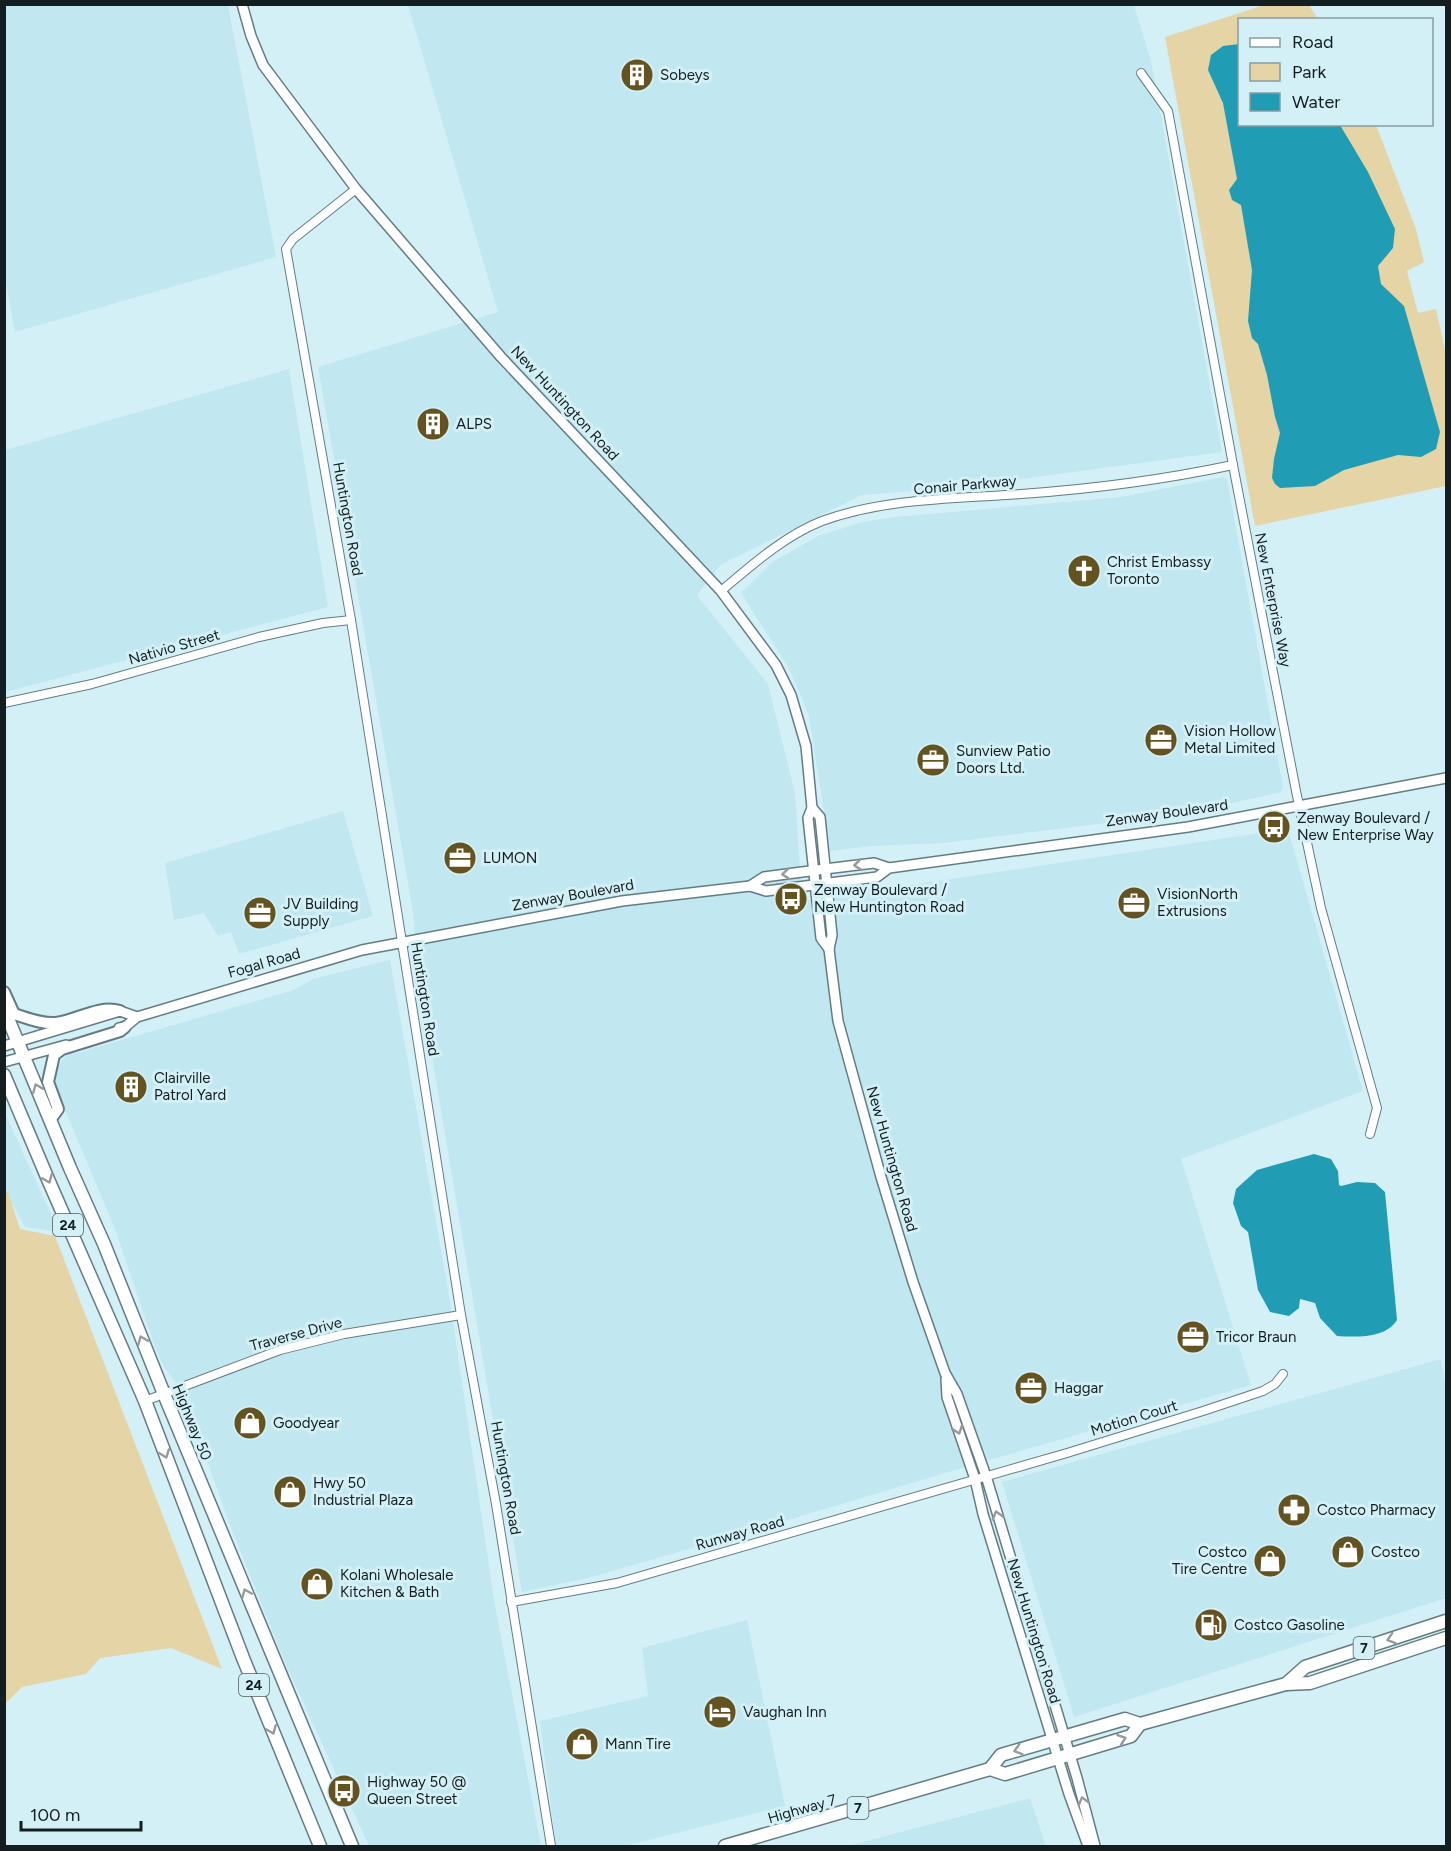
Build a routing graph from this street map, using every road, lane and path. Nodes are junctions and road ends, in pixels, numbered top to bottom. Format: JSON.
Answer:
{"nodes":[{"id":1,"x":242,"y":4,"type":"edge"},
{"id":2,"x":1141,"y":73,"type":"dead end"},
{"id":3,"x":356,"y":189,"type":"junction"},
{"id":4,"x":1233,"y":465,"type":"junction"},
{"id":5,"x":721,"y":591,"type":"junction"},
{"id":6,"x":351,"y":620,"type":"junction"},
{"id":7,"x":4,"y":703,"type":"edge"},
{"id":8,"x":1446,"y":777,"type":"edge"},
{"id":9,"x":1299,"y":805,"type":"junction"},
{"id":10,"x":812,"y":808,"type":"junction"},
{"id":11,"x":825,"y":868,"type":"junction"},
{"id":12,"x":889,"y":868,"type":"junction"},
{"id":13,"x":814,"y":870,"type":"junction"},
{"id":14,"x":827,"y":883,"type":"junction"},
{"id":15,"x":816,"y":885,"type":"junction"},
{"id":16,"x":750,"y":886,"type":"junction"},
{"id":17,"x":401,"y":942,"type":"junction"},
{"id":18,"x":829,"y":949,"type":"junction"},
{"id":19,"x":4,"y":992,"type":"edge"},
{"id":20,"x":4,"y":1009,"type":"edge"},
{"id":21,"x":120,"y":1011,"type":"junction"},
{"id":22,"x":137,"y":1017,"type":"junction"},
{"id":23,"x":125,"y":1027,"type":"junction"},
{"id":24,"x":18,"y":1042,"type":"junction"},
{"id":25,"x":4,"y":1046,"type":"edge"},
{"id":26,"x":24,"y":1057,"type":"junction"},
{"id":27,"x":4,"y":1062,"type":"edge"},
{"id":28,"x":4,"y":1075,"type":"edge"},
{"id":29,"x":4,"y":1092,"type":"edge"},
{"id":30,"x":50,"y":1120,"type":"junction"},
{"id":31,"x":25,"y":1125,"type":"junction"},
{"id":32,"x":1370,"y":1134,"type":"dead end"},
{"id":33,"x":461,"y":1315,"type":"junction"},
{"id":34,"x":945,"y":1373,"type":"junction"},
{"id":35,"x":1282,"y":1374,"type":"dead end"},
{"id":36,"x":164,"y":1395,"type":"junction"},
{"id":37,"x":145,"y":1401,"type":"junction"},
{"id":38,"x":986,"y":1476,"type":"junction"},
{"id":39,"x":975,"y":1479,"type":"junction"},
{"id":40,"x":511,"y":1602,"type":"junction"},
{"id":41,"x":1446,"y":1621,"type":"edge"},
{"id":42,"x":1446,"y":1638,"type":"edge"},
{"id":43,"x":1286,"y":1684,"type":"junction"},
{"id":44,"x":1140,"y":1724,"type":"junction"},
{"id":45,"x":1058,"y":1739,"type":"junction"},
{"id":46,"x":1064,"y":1757,"type":"junction"},
{"id":47,"x":990,"y":1769,"type":"junction"},
{"id":48,"x":312,"y":1827,"type":"junction"},
{"id":49,"x":313,"y":1846,"type":"edge"},
{"id":50,"x":320,"y":1846,"type":"edge"},
{"id":51,"x":353,"y":1846,"type":"edge"},
{"id":52,"x":551,"y":1846,"type":"edge"},
{"id":53,"x":725,"y":1846,"type":"edge"},
{"id":54,"x":1088,"y":1846,"type":"edge"},
{"id":55,"x":1095,"y":1846,"type":"edge"}],
"edges":[{"from":1,"to":3,"type":"street","name":"New Huntington Road"},
{"from":2,"to":4,"type":"street","name":"New Enterprise Way"},
{"from":3,"to":5,"type":"street","name":"New Huntington Road"},
{"from":3,"to":6,"type":"street","name":"Huntington Road"},
{"from":4,"to":5,"type":"street","name":"Conair Parkway"},
{"from":4,"to":9,"type":"street","name":"New Enterprise Way"},
{"from":5,"to":10,"type":"street","name":"New Huntington Road"},
{"from":6,"to":7,"type":"street","name":"Nativio Street"},
{"from":6,"to":17,"type":"street","name":"Huntington Road"},
{"from":8,"to":9,"type":"street","name":"Zenway Boulevard"},
{"from":9,"to":12,"type":"street","name":"Zenway Boulevard"},
{"from":9,"to":32,"type":"street","name":"New Enterprise Way"},
{"from":10,"to":11,"type":"street","name":"New Huntington Road"},
{"from":10,"to":13,"type":"street","name":"New Huntington Road"},
{"from":12,"to":11,"type":"street","name":"Zenway Boulevard","one_way":true},
{"from":11,"to":13,"type":"street","name":"Zenway Boulevard"},
{"from":11,"to":14,"type":"street","name":"New Huntington Road"},
{"from":12,"to":14,"type":"street","name":"Zenway Boulevard"},
{"from":13,"to":15,"type":"street","name":"New Huntington Road"},
{"from":13,"to":16,"type":"street","name":"Zenway Boulevard","one_way":true},
{"from":14,"to":15,"type":"street","name":"Zenway Boulevard"},
{"from":14,"to":18,"type":"street","name":"New Huntington Road"},
{"from":15,"to":16,"type":"street","name":"Zenway Boulevard"},
{"from":15,"to":18,"type":"street","name":"New Huntington Road"},
{"from":16,"to":17,"type":"street","name":"Zenway Boulevard"},
{"from":17,"to":22,"type":"street","name":"Fogal Road"},
{"from":17,"to":33,"type":"street","name":"Huntington Road"},
{"from":18,"to":34,"type":"street","name":"New Huntington Road"},
{"from":19,"to":21,"type":"main road"},
{"from":20,"to":24,"type":"main road","name":"Highway 50","number":"24"},
{"from":21,"to":22,"type":"street"},
{"from":21,"to":24,"type":"street"},
{"from":22,"to":23,"type":"street","name":"Fogal Road"},
{"from":23,"to":26,"type":"street","name":"Fogal Road"},
{"from":23,"to":30,"type":"main road"},
{"from":24,"to":25,"type":"street"},
{"from":24,"to":26,"type":"main road","name":"Highway 50","number":"24"},
{"from":26,"to":27,"type":"street","name":"Fogal Road"},
{"from":30,"to":26,"type":"main road","name":"Highway 50","number":"24","one_way":true},
{"from":28,"to":31,"type":"main road","number":"24"},
{"from":29,"to":31,"type":"main road"},
{"from":36,"to":30,"type":"main road","name":"Highway 50","number":"24","one_way":true},
{"from":31,"to":37,"type":"main road","number":"24","one_way":true},
{"from":33,"to":36,"type":"street","name":"Traverse Drive"},
{"from":33,"to":40,"type":"street","name":"Huntington Road"},
{"from":34,"to":38,"type":"street","name":"New Huntington Road"},
{"from":34,"to":39,"type":"street","name":"New Huntington Road","one_way":true},
{"from":35,"to":38,"type":"street","name":"Motion Court"},
{"from":36,"to":37,"type":"street","name":"Traverse Drive"},
{"from":51,"to":36,"type":"main road","name":"Highway 50","number":"24","one_way":true},
{"from":37,"to":48,"type":"main road","number":"24","one_way":true},
{"from":38,"to":39,"type":"street","name":"Motion Court"},
{"from":45,"to":38,"type":"street","name":"New Huntington Road","one_way":true},
{"from":39,"to":40,"type":"street","name":"Runway Road"},
{"from":39,"to":45,"type":"street","name":"New Huntington Road"},
{"from":40,"to":52,"type":"street","name":"Huntington Road"},
{"from":41,"to":43,"type":"main road","name":"Highway 7","number":"7","one_way":true},
{"from":42,"to":43,"type":"main road","name":"Highway 7","number":"7"},
{"from":43,"to":44,"type":"main road","name":"Highway 7","number":"7"},
{"from":44,"to":45,"type":"main road","name":"Highway 7","number":"7"},
{"from":46,"to":44,"type":"main road","name":"Highway 7","number":"7","one_way":true},
{"from":45,"to":46,"type":"street","name":"New Huntington Road"},
{"from":45,"to":47,"type":"main road","name":"Highway 7","number":"7","one_way":true},
{"from":46,"to":47,"type":"main road","name":"Highway 7","number":"7"},
{"from":46,"to":54,"type":"street"},
{"from":55,"to":46,"type":"street","one_way":true},
{"from":47,"to":53,"type":"main road","name":"Highway 7","number":"7"},
{"from":48,"to":49,"type":"main road"},
{"from":48,"to":50,"type":"main road","number":"24"}]}
